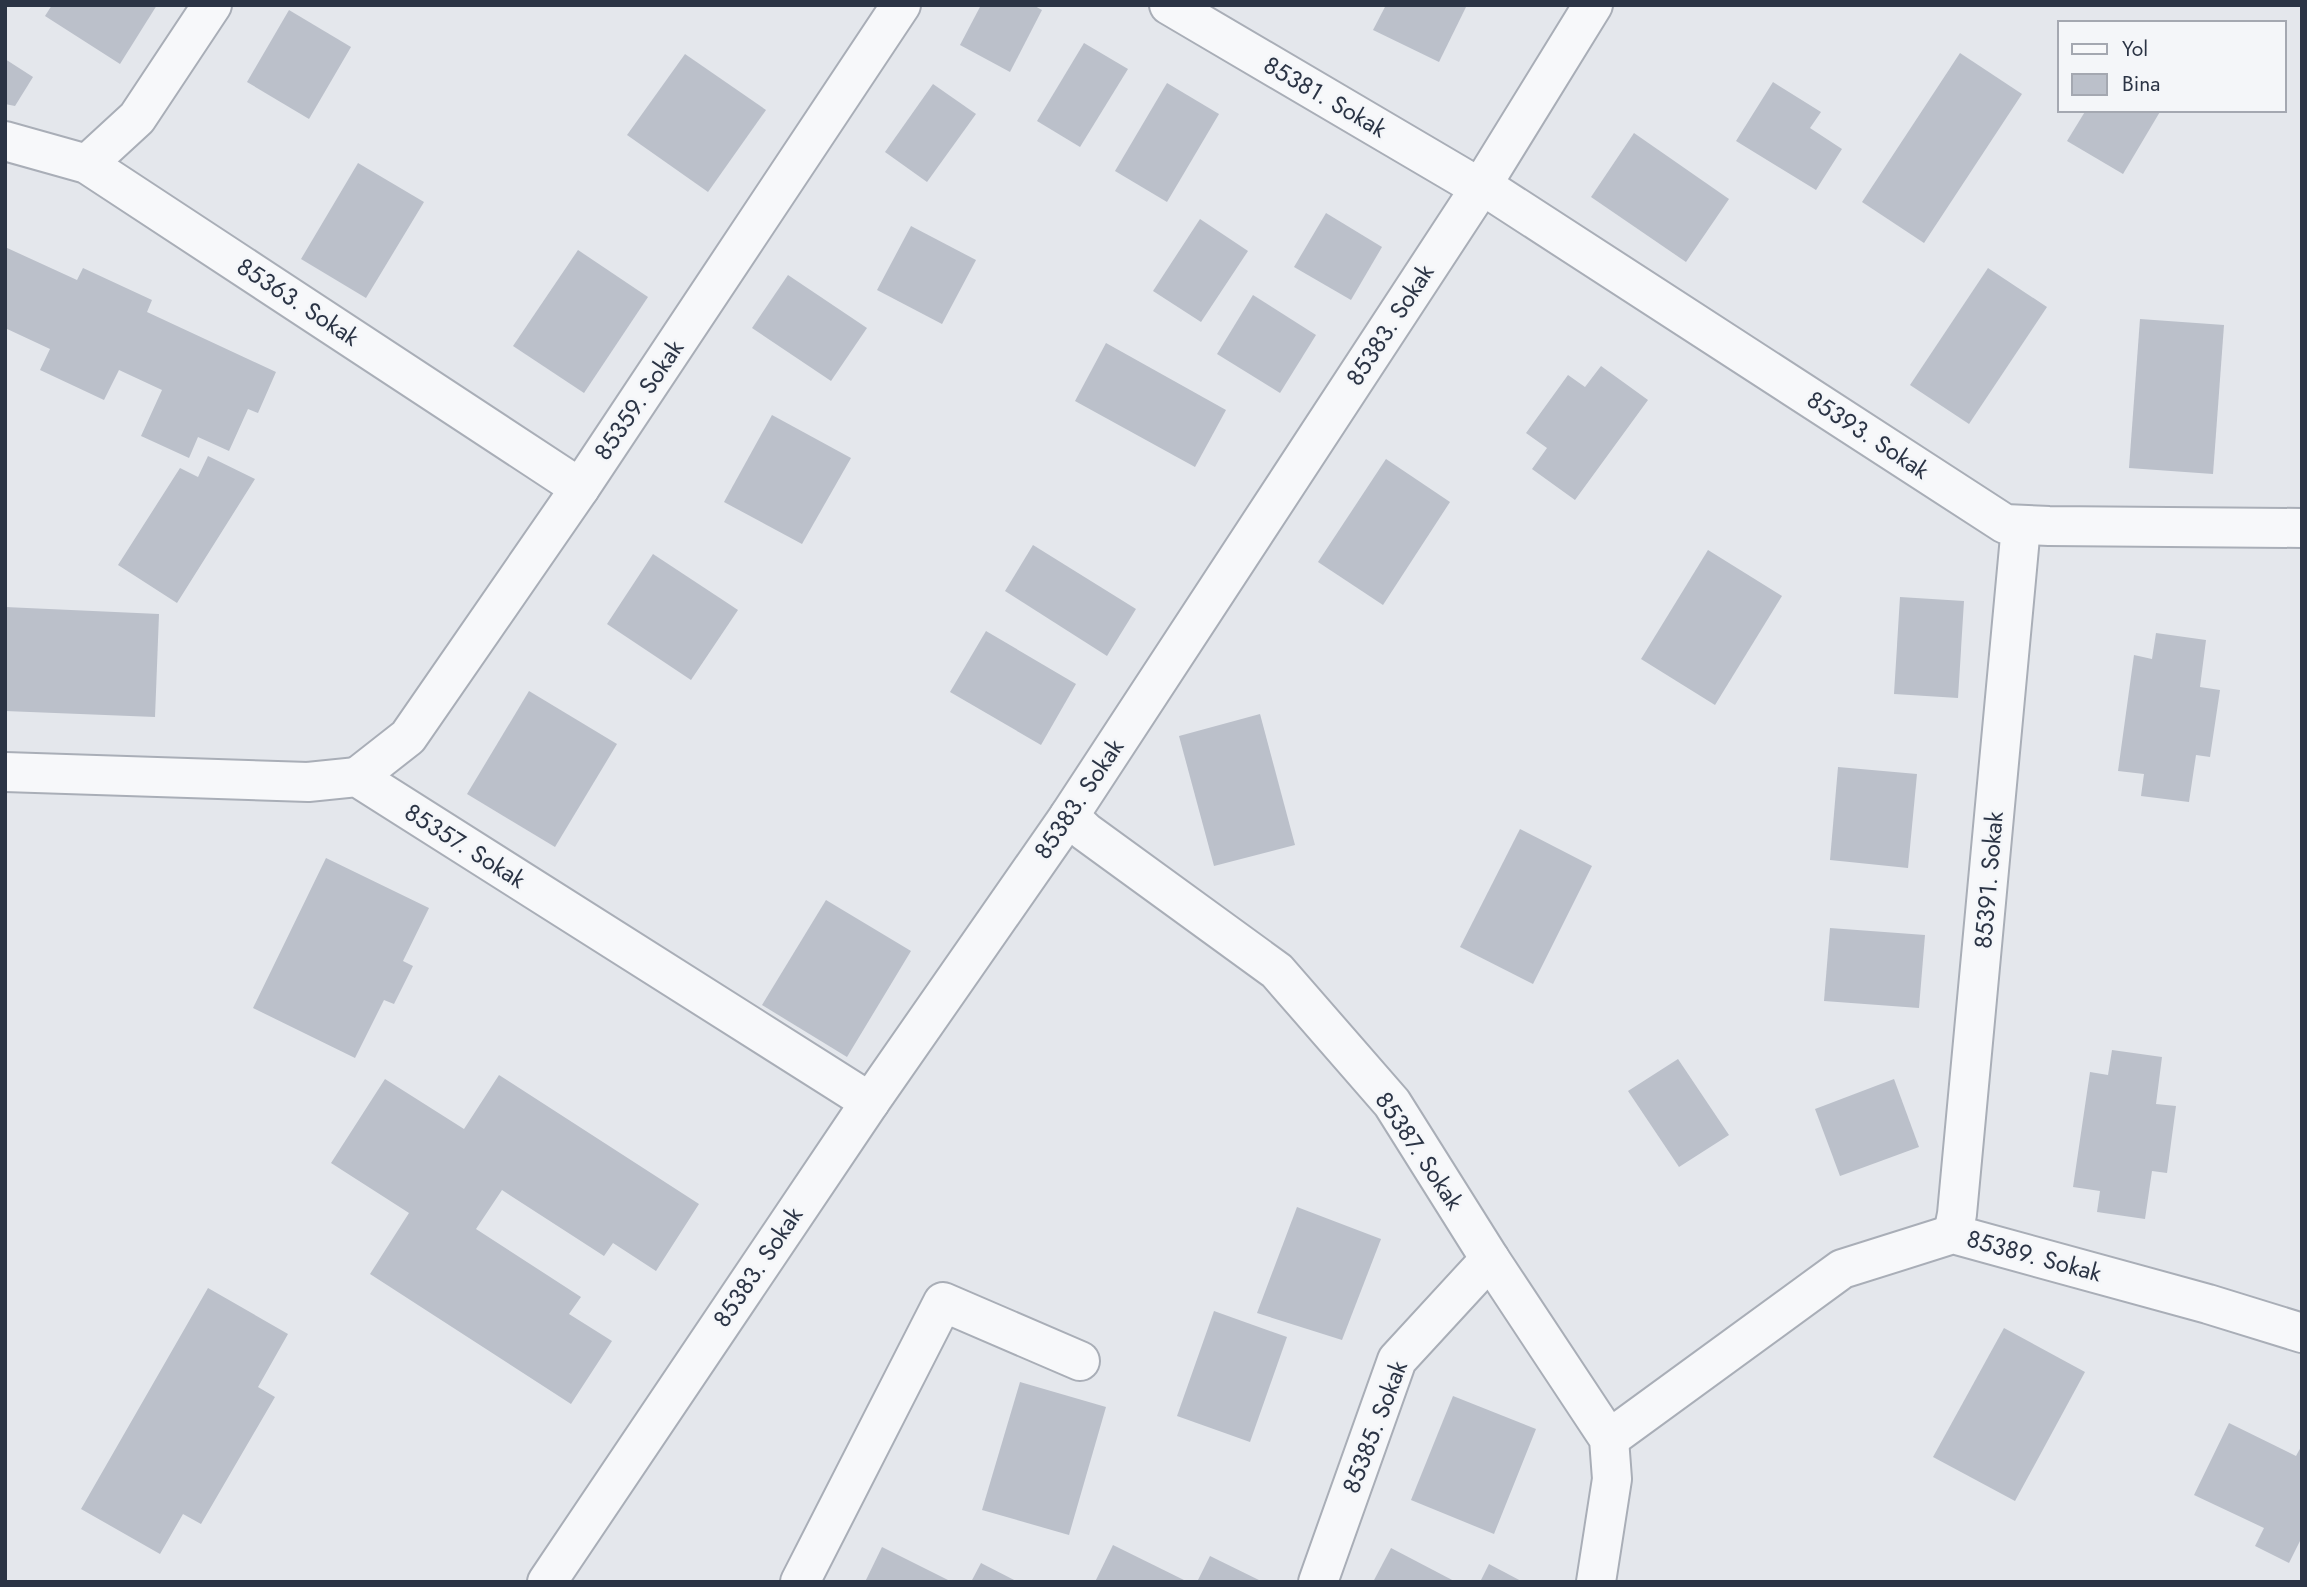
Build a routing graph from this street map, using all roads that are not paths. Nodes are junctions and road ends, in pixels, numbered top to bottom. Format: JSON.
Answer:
{"nodes":[{"id":1,"x":212,"y":5,"type":"edge"},
{"id":2,"x":901,"y":5,"type":"edge"},
{"id":3,"x":1169,"y":5,"type":"edge"},
{"id":4,"x":1593,"y":5,"type":"edge"},
{"id":5,"x":5,"y":141,"type":"edge"},
{"id":6,"x":87,"y":164,"type":"junction"},
{"id":7,"x":1482,"y":185,"type":"junction"},
{"id":8,"x":580,"y":488,"type":"junction"},
{"id":9,"x":2021,"y":526,"type":"junction"},
{"id":10,"x":2302,"y":528,"type":"edge"},
{"id":11,"x":5,"y":772,"type":"edge"},
{"id":12,"x":357,"y":777,"type":"junction"},
{"id":13,"x":1069,"y":816,"type":"junction"},
{"id":14,"x":870,"y":1102,"type":"junction"},
{"id":15,"x":1953,"y":1234,"type":"junction"},
{"id":16,"x":1490,"y":1259,"type":"junction"},
{"id":17,"x":2302,"y":1333,"type":"edge"},
{"id":18,"x":1080,"y":1361,"type":"dead end"},
{"id":19,"x":1609,"y":1439,"type":"junction"},
{"id":20,"x":547,"y":1582,"type":"edge"},
{"id":21,"x":800,"y":1582,"type":"edge"},
{"id":22,"x":1318,"y":1582,"type":"edge"},
{"id":23,"x":1596,"y":1582,"type":"edge"}],
"edges":[{"from":1,"to":6,"type":"street"},
{"from":2,"to":8,"type":"street","name":"85359. Sokak"},
{"from":3,"to":7,"type":"street","name":"85381. Sokak"},
{"from":4,"to":7,"type":"street","name":"85383. Sokak"},
{"from":5,"to":6,"type":"street","name":"85363. Sokak"},
{"from":6,"to":8,"type":"street","name":"85363. Sokak"},
{"from":7,"to":9,"type":"street","name":"85393. Sokak"},
{"from":7,"to":13,"type":"street","name":"85383. Sokak"},
{"from":8,"to":12,"type":"street","name":"85359. Sokak"},
{"from":9,"to":10,"type":"street","name":"85393. Sokak"},
{"from":9,"to":15,"type":"street","name":"85391. Sokak"},
{"from":11,"to":12,"type":"street"},
{"from":12,"to":14,"type":"street","name":"85357. Sokak"},
{"from":13,"to":14,"type":"street","name":"85383. Sokak"},
{"from":13,"to":16,"type":"street","name":"85387. Sokak"},
{"from":14,"to":20,"type":"street","name":"85383. Sokak"},
{"from":15,"to":17,"type":"street","name":"85389. Sokak"},
{"from":15,"to":19,"type":"street","name":"85389. Sokak"},
{"from":16,"to":19,"type":"street","name":"85387. Sokak"},
{"from":16,"to":22,"type":"street","name":"85385. Sokak"},
{"from":18,"to":21,"type":"street"},
{"from":19,"to":23,"type":"street","name":"85387. Sokak"}]}
